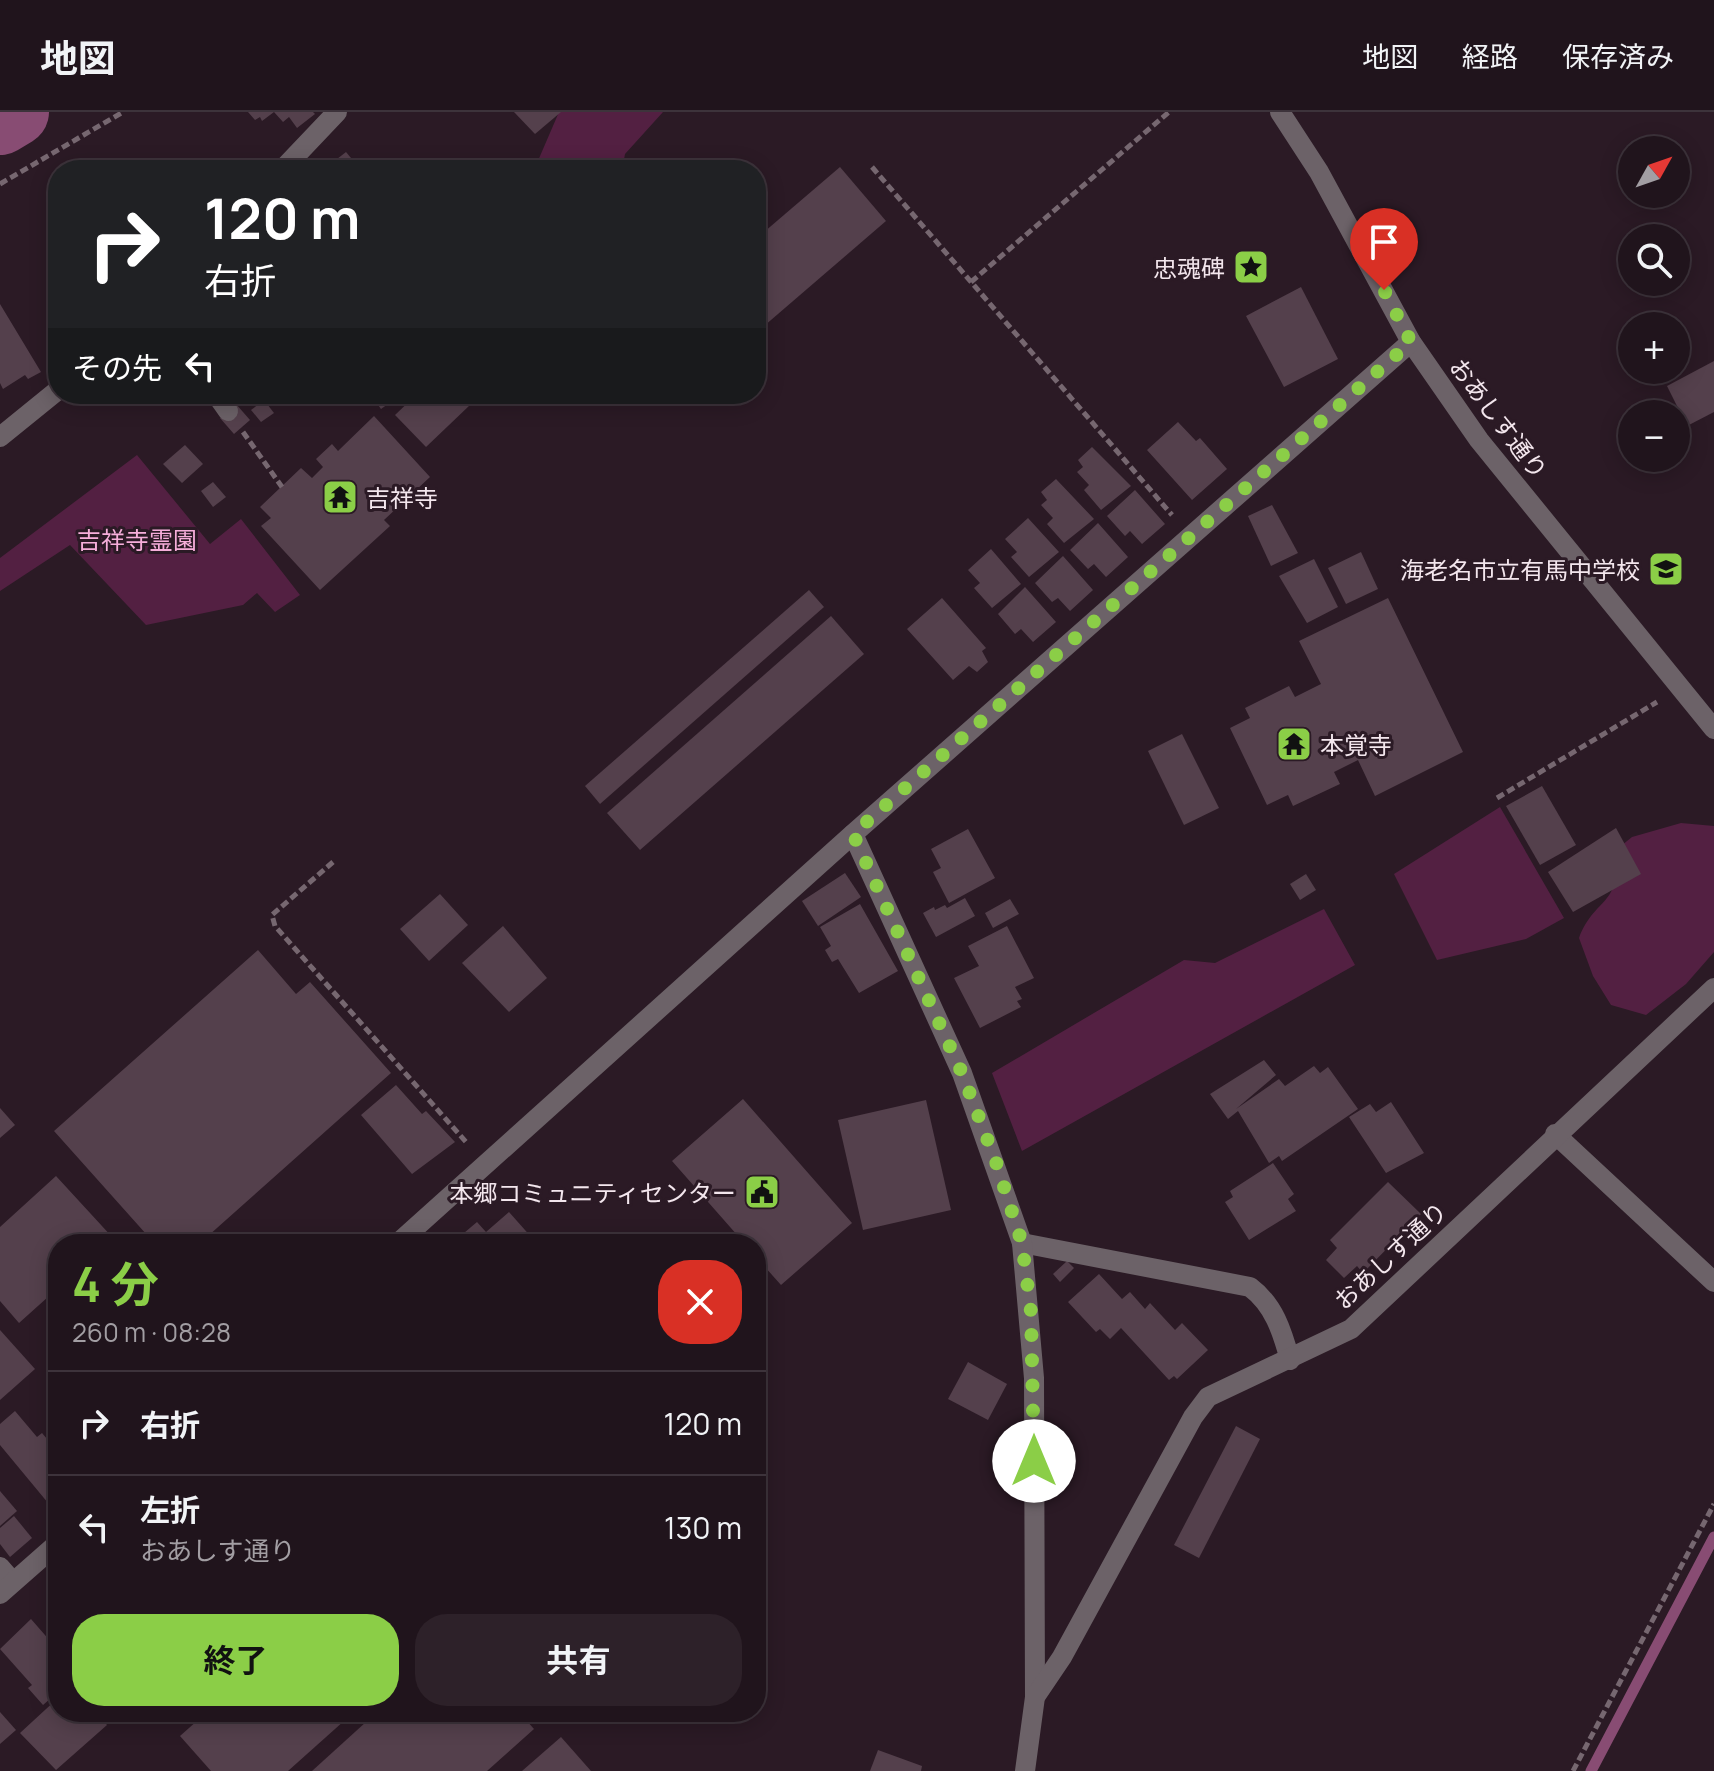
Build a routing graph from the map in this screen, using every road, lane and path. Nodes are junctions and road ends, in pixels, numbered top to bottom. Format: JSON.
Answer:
{"nodes":[{"id":1,"x":123,"y":112,"type":"edge"},
{"id":2,"x":337,"y":112,"type":"edge"},
{"id":3,"x":1169,"y":112,"type":"edge"},
{"id":4,"x":1280,"y":112,"type":"edge"},
{"id":5,"x":291,"y":160,"type":"edge"},
{"id":6,"x":872,"y":167,"type":"dead end"},
{"id":7,"x":0,"y":184,"type":"edge"},
{"id":8,"x":971,"y":282,"type":"junction"},
{"id":9,"x":1411,"y":342,"type":"junction"},
{"id":10,"x":48,"y":398,"type":"edge"},
{"id":11,"x":240,"y":428,"type":"dead end"},
{"id":12,"x":0,"y":437,"type":"edge"},
{"id":13,"x":282,"y":487,"type":"dead end"},
{"id":14,"x":1191,"y":537,"type":"junction"},
{"id":15,"x":1680,"y":687,"type":"junction"},
{"id":16,"x":1714,"y":729,"type":"edge"},
{"id":17,"x":1497,"y":798,"type":"dead end"},
{"id":18,"x":853,"y":834,"type":"junction"},
{"id":19,"x":333,"y":862,"type":"dead end"},
{"id":20,"x":1714,"y":988,"type":"edge"},
{"id":21,"x":1555,"y":1134,"type":"junction"},
{"id":22,"x":487,"y":1165,"type":"junction"},
{"id":23,"x":408,"y":1234,"type":"edge"},
{"id":24,"x":1022,"y":1243,"type":"junction"},
{"id":25,"x":1714,"y":1282,"type":"edge"},
{"id":26,"x":1290,"y":1360,"type":"junction"},
{"id":27,"x":1714,"y":1504,"type":"edge"},
{"id":28,"x":48,"y":1550,"type":"edge"},
{"id":29,"x":4,"y":1581,"type":"edge"},
{"id":30,"x":1035,"y":1697,"type":"junction"},
{"id":31,"x":1025,"y":1771,"type":"edge"},
{"id":32,"x":1573,"y":1771,"type":"edge"}],
"edges":[{"from":1,"to":7,"type":"path"},
{"from":2,"to":5,"type":"street"},
{"from":3,"to":8,"type":"path"},
{"from":4,"to":9,"type":"street","name":"おあしす通り"},
{"from":6,"to":8,"type":"path"},
{"from":8,"to":14,"type":"path"},
{"from":9,"to":14,"type":"street"},
{"from":9,"to":15,"type":"street","name":"おあしす通り"},
{"from":10,"to":12,"type":"street"},
{"from":11,"to":13,"type":"path"},
{"from":14,"to":18,"type":"street"},
{"from":15,"to":16,"type":"street","name":"おあしす通り"},
{"from":15,"to":17,"type":"path"},
{"from":18,"to":22,"type":"street"},
{"from":18,"to":24,"type":"street"},
{"from":19,"to":22,"type":"path"},
{"from":20,"to":21,"type":"street","name":"おあしす通り"},
{"from":21,"to":25,"type":"street"},
{"from":21,"to":26,"type":"street","name":"おあしす通り"},
{"from":22,"to":23,"type":"street"},
{"from":24,"to":26,"type":"street"},
{"from":24,"to":30,"type":"street"},
{"from":26,"to":30,"type":"street","name":"おあしす通り"},
{"from":27,"to":32,"type":"path"},
{"from":28,"to":29,"type":"street"},
{"from":30,"to":31,"type":"street","name":"おあしす通り"}]}
